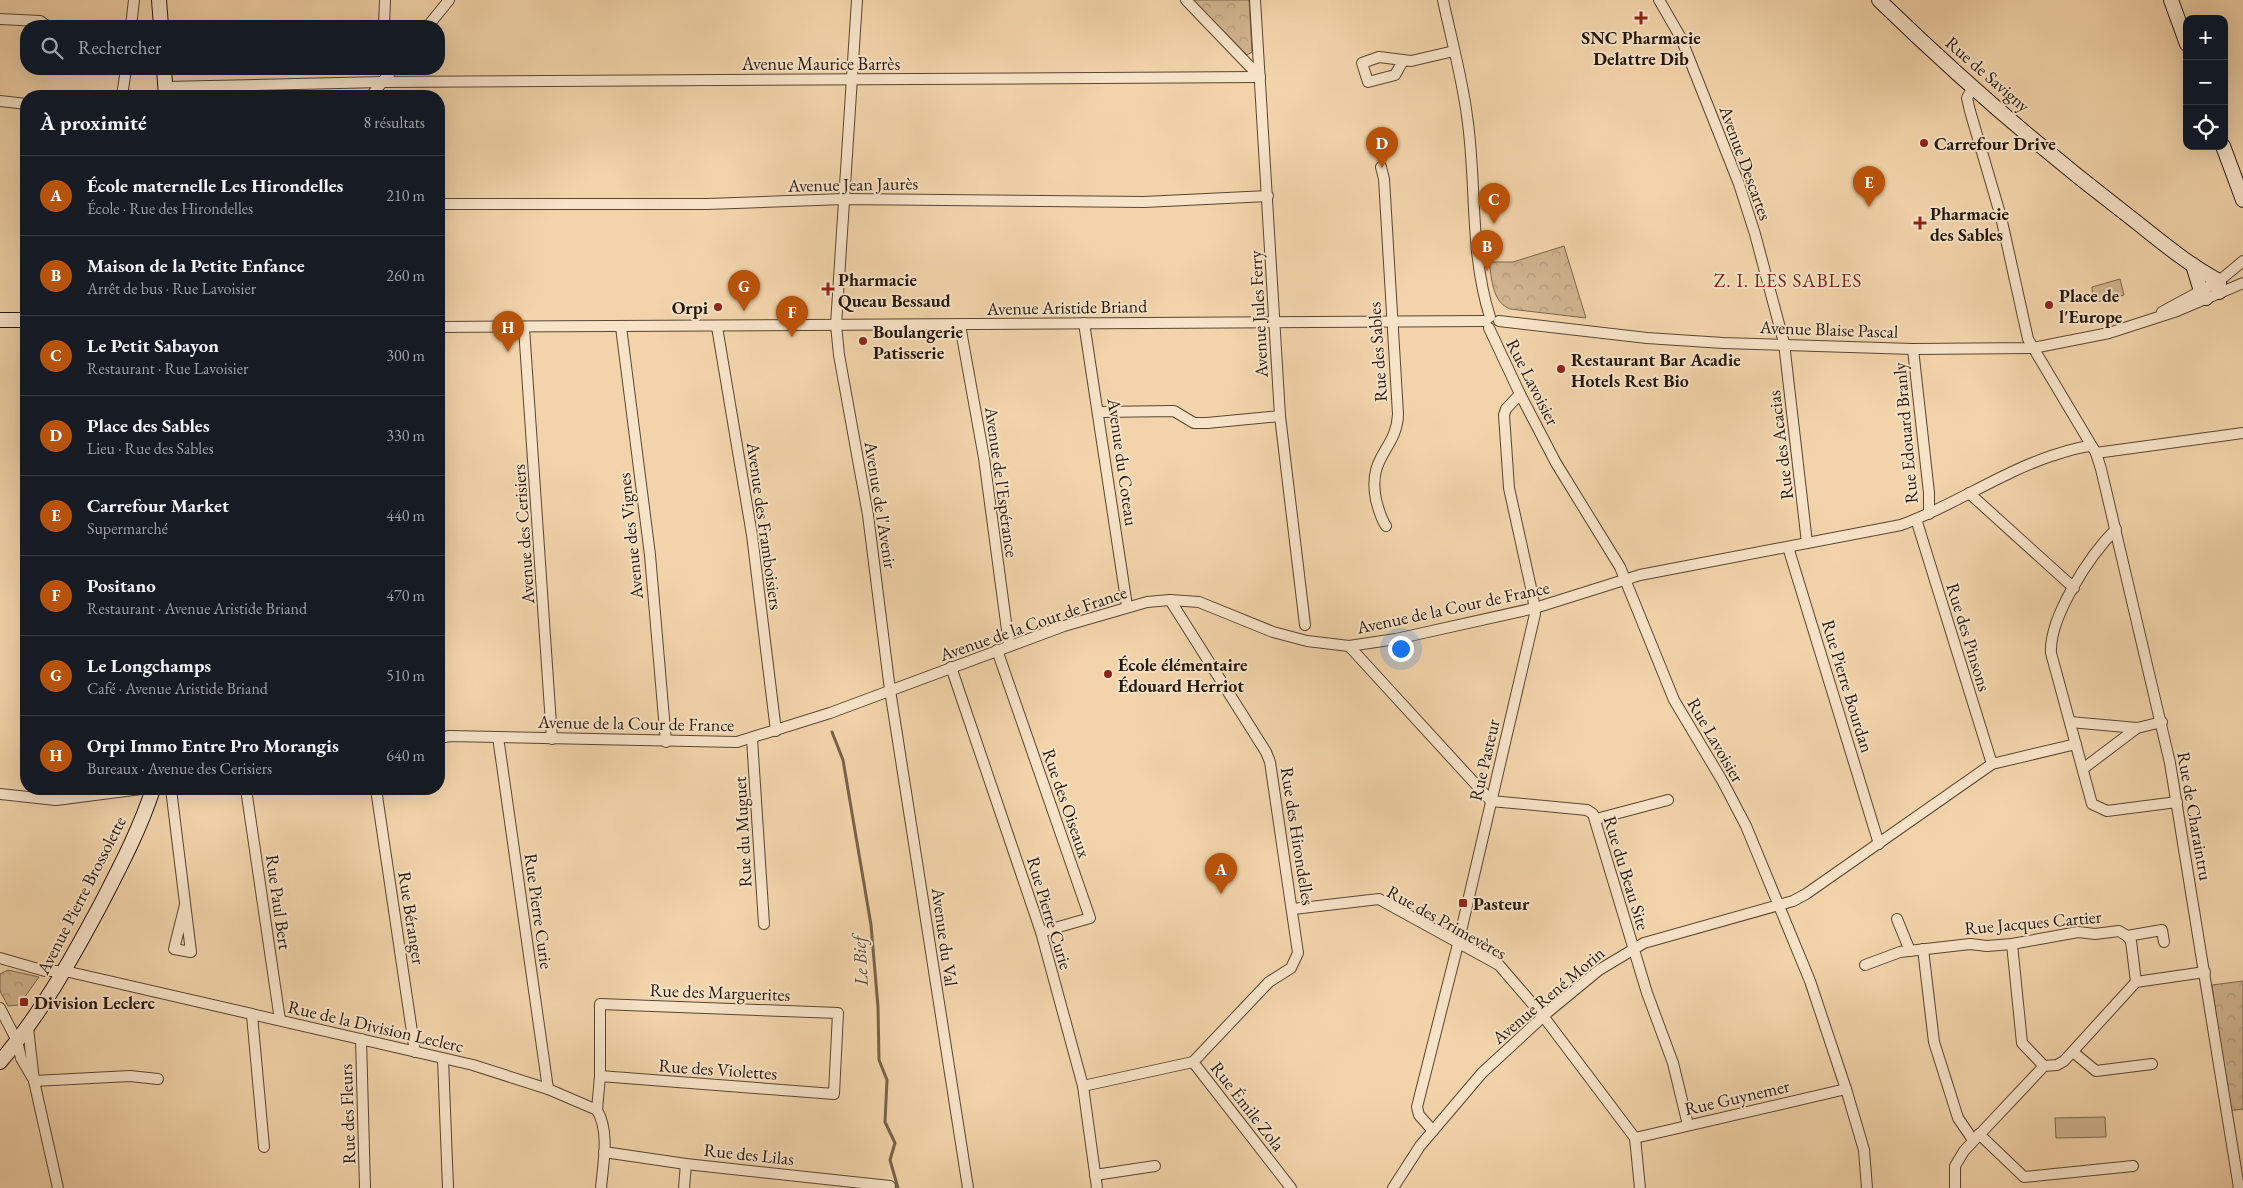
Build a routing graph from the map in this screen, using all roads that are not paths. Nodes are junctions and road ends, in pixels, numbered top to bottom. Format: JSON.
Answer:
{"nodes":[{"id":1,"x":134,"y":0,"type":"edge"},
{"id":2,"x":159,"y":0,"type":"edge"},
{"id":3,"x":385,"y":0,"type":"edge"},
{"id":4,"x":449,"y":0,"type":"edge"},
{"id":5,"x":857,"y":0,"type":"edge"},
{"id":6,"x":1186,"y":0,"type":"edge"},
{"id":7,"x":1255,"y":0,"type":"edge"},
{"id":8,"x":1442,"y":0,"type":"edge"},
{"id":9,"x":1660,"y":0,"type":"edge"},
{"id":10,"x":1879,"y":0,"type":"edge"},
{"id":11,"x":2171,"y":0,"type":"edge"},
{"id":12,"x":0,"y":19,"type":"edge"},
{"id":13,"x":20,"y":20,"type":"edge"},
{"id":14,"x":132,"y":20,"type":"edge"},
{"id":15,"x":161,"y":20,"type":"edge"},
{"id":16,"x":384,"y":20,"type":"edge"},
{"id":17,"x":433,"y":20,"type":"edge"},
{"id":18,"x":2183,"y":33,"type":"edge"},
{"id":19,"x":1454,"y":51,"type":"junction"},
{"id":20,"x":1404,"y":61,"type":"dead end"},
{"id":21,"x":125,"y":75,"type":"edge"},
{"id":22,"x":165,"y":75,"type":"edge"},
{"id":23,"x":383,"y":75,"type":"edge"},
{"id":24,"x":388,"y":75,"type":"edge"},
{"id":25,"x":1260,"y":77,"type":"junction"},
{"id":26,"x":852,"y":78,"type":"junction"},
{"id":27,"x":382,"y":82,"type":"junction"},
{"id":28,"x":1973,"y":87,"type":"junction"},
{"id":29,"x":123,"y":90,"type":"edge"},
{"id":30,"x":166,"y":90,"type":"edge"},
{"id":31,"x":190,"y":90,"type":"edge"},
{"id":32,"x":376,"y":90,"type":"edge"},
{"id":33,"x":0,"y":102,"type":"edge"},
{"id":34,"x":20,"y":104,"type":"edge"},
{"id":35,"x":2224,"y":150,"type":"edge"},
{"id":36,"x":1381,"y":168,"type":"dead end"},
{"id":37,"x":1268,"y":196,"type":"junction"},
{"id":38,"x":844,"y":199,"type":"junction"},
{"id":39,"x":2243,"y":200,"type":"edge"},
{"id":40,"x":445,"y":204,"type":"edge"},
{"id":41,"x":2243,"y":261,"type":"edge"},
{"id":42,"x":2193,"y":265,"type":"junction"},
{"id":43,"x":2243,"y":283,"type":"edge"},
{"id":44,"x":2211,"y":291,"type":"junction"},
{"id":45,"x":0,"y":320,"type":"edge"},
{"id":46,"x":20,"y":320,"type":"edge"},
{"id":47,"x":1391,"y":321,"type":"junction"},
{"id":48,"x":1274,"y":322,"type":"junction"},
{"id":49,"x":1491,"y":322,"type":"junction"},
{"id":50,"x":1084,"y":323,"type":"junction"},
{"id":51,"x":836,"y":325,"type":"junction"},
{"id":52,"x":960,"y":325,"type":"junction"},
{"id":53,"x":445,"y":327,"type":"edge"},
{"id":54,"x":621,"y":327,"type":"junction"},
{"id":55,"x":717,"y":327,"type":"junction"},
{"id":56,"x":524,"y":328,"type":"junction"},
{"id":57,"x":1784,"y":343,"type":"junction"},
{"id":58,"x":2033,"y":348,"type":"junction"},
{"id":59,"x":1914,"y":349,"type":"junction"},
{"id":60,"x":1520,"y":394,"type":"junction"},
{"id":61,"x":1099,"y":412,"type":"junction"},
{"id":62,"x":1280,"y":416,"type":"junction"},
{"id":63,"x":2243,"y":434,"type":"edge"},
{"id":64,"x":2094,"y":450,"type":"junction"},
{"id":65,"x":1969,"y":493,"type":"junction"},
{"id":66,"x":1929,"y":514,"type":"junction"},
{"id":67,"x":1916,"y":520,"type":"junction"},
{"id":68,"x":1386,"y":526,"type":"dead end"},
{"id":69,"x":2116,"y":529,"type":"junction"},
{"id":70,"x":1807,"y":543,"type":"junction"},
{"id":71,"x":1788,"y":547,"type":"junction"},
{"id":72,"x":1626,"y":579,"type":"junction"},
{"id":73,"x":2074,"y":588,"type":"junction"},
{"id":74,"x":1170,"y":600,"type":"junction"},
{"id":75,"x":1127,"y":606,"type":"junction"},
{"id":76,"x":1535,"y":608,"type":"junction"},
{"id":77,"x":1306,"y":625,"type":"dead end"},
{"id":78,"x":1009,"y":645,"type":"junction"},
{"id":79,"x":1349,"y":646,"type":"junction"},
{"id":80,"x":997,"y":650,"type":"junction"},
{"id":81,"x":951,"y":667,"type":"junction"},
{"id":82,"x":890,"y":690,"type":"junction"},
{"id":83,"x":2070,"y":722,"type":"junction"},
{"id":84,"x":2162,"y":722,"type":"junction"},
{"id":85,"x":2137,"y":728,"type":"junction"},
{"id":86,"x":776,"y":731,"type":"junction"},
{"id":87,"x":445,"y":737,"type":"edge"},
{"id":88,"x":498,"y":737,"type":"junction"},
{"id":89,"x":552,"y":739,"type":"junction"},
{"id":90,"x":752,"y":739,"type":"junction"},
{"id":91,"x":666,"y":742,"type":"junction"},
{"id":92,"x":2076,"y":744,"type":"junction"},
{"id":93,"x":1992,"y":764,"type":"junction"},
{"id":94,"x":2084,"y":768,"type":"junction"},
{"id":95,"x":0,"y":794,"type":"edge"},
{"id":96,"x":56,"y":795,"type":"edge"},
{"id":97,"x":95,"y":795,"type":"edge"},
{"id":98,"x":151,"y":795,"type":"edge"},
{"id":99,"x":172,"y":795,"type":"edge"},
{"id":100,"x":247,"y":795,"type":"edge"},
{"id":101,"x":377,"y":795,"type":"edge"},
{"id":102,"x":56,"y":800,"type":"junction"},
{"id":103,"x":1668,"y":800,"type":"dead end"},
{"id":104,"x":1491,"y":801,"type":"junction"},
{"id":105,"x":2178,"y":802,"type":"junction"},
{"id":106,"x":1596,"y":819,"type":"junction"},
{"id":107,"x":1878,"y":839,"type":"junction"},
{"id":108,"x":1778,"y":905,"type":"junction"},
{"id":109,"x":185,"y":906,"type":"dead end"},
{"id":110,"x":1294,"y":909,"type":"junction"},
{"id":111,"x":1897,"y":919,"type":"dead end"},
{"id":112,"x":764,"y":924,"type":"dead end"},
{"id":113,"x":1041,"y":932,"type":"junction"},
{"id":114,"x":2127,"y":936,"type":"junction"},
{"id":115,"x":2164,"y":942,"type":"dead end"},
{"id":116,"x":1458,"y":944,"type":"junction"},
{"id":117,"x":2012,"y":944,"type":"junction"},
{"id":118,"x":1633,"y":948,"type":"junction"},
{"id":119,"x":1923,"y":950,"type":"junction"},
{"id":120,"x":1910,"y":951,"type":"junction"},
{"id":121,"x":0,"y":958,"type":"edge"},
{"id":122,"x":12,"y":961,"type":"junction"},
{"id":123,"x":0,"y":965,"type":"edge"},
{"id":124,"x":1865,"y":965,"type":"dead end"},
{"id":125,"x":65,"y":971,"type":"junction"},
{"id":126,"x":2205,"y":972,"type":"junction"},
{"id":127,"x":2136,"y":982,"type":"junction"},
{"id":128,"x":0,"y":1008,"type":"edge"},
{"id":129,"x":252,"y":1014,"type":"junction"},
{"id":130,"x":1543,"y":1016,"type":"junction"},
{"id":131,"x":280,"y":1020,"type":"junction"},
{"id":132,"x":28,"y":1028,"type":"junction"},
{"id":133,"x":360,"y":1039,"type":"junction"},
{"id":134,"x":17,"y":1041,"type":"junction"},
{"id":135,"x":415,"y":1052,"type":"junction"},
{"id":136,"x":2073,"y":1052,"type":"junction"},
{"id":137,"x":21,"y":1058,"type":"junction"},
{"id":138,"x":443,"y":1059,"type":"junction"},
{"id":139,"x":1,"y":1062,"type":"edge"},
{"id":140,"x":1193,"y":1062,"type":"junction"},
{"id":141,"x":2152,"y":1064,"type":"dead end"},
{"id":142,"x":2044,"y":1066,"type":"junction"},
{"id":143,"x":600,"y":1076,"type":"junction"},
{"id":144,"x":158,"y":1079,"type":"dead end"},
{"id":145,"x":34,"y":1081,"type":"junction"},
{"id":146,"x":1083,"y":1086,"type":"junction"},
{"id":147,"x":548,"y":1089,"type":"junction"},
{"id":148,"x":1846,"y":1089,"type":"junction"},
{"id":149,"x":834,"y":1094,"type":"joint"},
{"id":150,"x":597,"y":1110,"type":"junction"},
{"id":151,"x":1688,"y":1125,"type":"junction"},
{"id":152,"x":1433,"y":1131,"type":"junction"},
{"id":153,"x":1976,"y":1137,"type":"junction"},
{"id":154,"x":1635,"y":1138,"type":"junction"},
{"id":155,"x":264,"y":1147,"type":"dead end"},
{"id":156,"x":604,"y":1152,"type":"junction"},
{"id":157,"x":686,"y":1164,"type":"junction"},
{"id":158,"x":1155,"y":1166,"type":"dead end"},
{"id":159,"x":2132,"y":1166,"type":"dead end"},
{"id":160,"x":1095,"y":1175,"type":"junction"},
{"id":161,"x":846,"y":1185,"type":"edge"},
{"id":162,"x":890,"y":1186,"type":"dead end"},
{"id":163,"x":1870,"y":1187,"type":"edge"},
{"id":164,"x":58,"y":1188,"type":"edge"},
{"id":165,"x":365,"y":1188,"type":"edge"},
{"id":166,"x":448,"y":1188,"type":"edge"},
{"id":167,"x":601,"y":1188,"type":"edge"},
{"id":168,"x":684,"y":1188,"type":"edge"},
{"id":169,"x":968,"y":1188,"type":"edge"},
{"id":170,"x":1097,"y":1188,"type":"edge"},
{"id":171,"x":1291,"y":1188,"type":"edge"},
{"id":172,"x":1393,"y":1188,"type":"edge"},
{"id":173,"x":1640,"y":1188,"type":"edge"},
{"id":174,"x":1955,"y":1188,"type":"edge"},
{"id":175,"x":2239,"y":1188,"type":"edge"}],
"edges":[{"from":1,"to":14,"type":"street"},
{"from":2,"to":15,"type":"street"},
{"from":3,"to":16,"type":"street"},
{"from":4,"to":17,"type":"street"},
{"from":5,"to":26,"type":"street","name":"Avenue de l'Avenir"},
{"from":6,"to":25,"type":"street"},
{"from":7,"to":25,"type":"street","name":"Avenue Jules Ferry"},
{"from":8,"to":19,"type":"street","name":"Rue Lavoisier"},
{"from":9,"to":57,"type":"street","name":"Avenue Descartes"},
{"from":10,"to":28,"type":"street","name":"Rue de Savigny"},
{"from":11,"to":18,"type":"street"},
{"from":12,"to":13,"type":"street"},
{"from":19,"to":20,"type":"street"},
{"from":19,"to":49,"type":"street","name":"Rue Lavoisier"},
{"from":21,"to":29,"type":"street"},
{"from":22,"to":30,"type":"street"},
{"from":23,"to":27,"type":"street"},
{"from":24,"to":27,"type":"street"},
{"from":25,"to":26,"type":"street","name":"Avenue Maurice Barrès"},
{"from":25,"to":37,"type":"street","name":"Avenue Jules Ferry"},
{"from":26,"to":27,"type":"street","name":"Avenue Maurice Barrès"},
{"from":26,"to":38,"type":"street","name":"Avenue de l'Avenir"},
{"from":27,"to":31,"type":"street","name":"Avenue Maurice Barrès"},
{"from":27,"to":32,"type":"street"},
{"from":28,"to":42,"type":"street","name":"Rue de Savigny"},
{"from":28,"to":58,"type":"street","name":"Rue de Charaintru"},
{"from":33,"to":34,"type":"street"},
{"from":35,"to":39,"type":"street"},
{"from":36,"to":47,"type":"street","name":"Rue des Sables"},
{"from":37,"to":38,"type":"street","name":"Avenue Jean Jaurès"},
{"from":37,"to":48,"type":"street","name":"Avenue Jules Ferry"},
{"from":38,"to":40,"type":"street","name":"Avenue Jean Jaurès"},
{"from":38,"to":51,"type":"street","name":"Avenue de l'Avenir"},
{"from":41,"to":44,"type":"street","name":"Avenue Blaise Pascal"},
{"from":42,"to":44,"type":"street"},
{"from":42,"to":44,"type":"street","name":"Rue de Savigny"},
{"from":43,"to":44,"type":"street","name":"Avenue Blaise Pascal"},
{"from":44,"to":58,"type":"street","name":"Avenue Blaise Pascal"},
{"from":45,"to":46,"type":"street"},
{"from":47,"to":48,"type":"street","name":"Avenue Aristide Briand"},
{"from":47,"to":49,"type":"street","name":"Avenue Aristide Briand"},
{"from":47,"to":68,"type":"street","name":"Rue des Sables"},
{"from":48,"to":50,"type":"street","name":"Avenue Aristide Briand"},
{"from":48,"to":62,"type":"street","name":"Avenue Jules Ferry"},
{"from":49,"to":57,"type":"street","name":"Avenue Blaise Pascal"},
{"from":49,"to":60,"type":"street","name":"Rue Lavoisier"},
{"from":50,"to":52,"type":"street","name":"Avenue Aristide Briand"},
{"from":50,"to":61,"type":"street","name":"Avenue du Coteau"},
{"from":51,"to":52,"type":"street","name":"Avenue Aristide Briand"},
{"from":51,"to":55,"type":"street","name":"Avenue Aristide Briand"},
{"from":51,"to":82,"type":"street","name":"Avenue de l'Avenir"},
{"from":52,"to":78,"type":"street","name":"Avenue de l'Espérance"},
{"from":53,"to":56,"type":"street","name":"Avenue Aristide Briand"},
{"from":54,"to":55,"type":"street","name":"Avenue Aristide Briand"},
{"from":54,"to":56,"type":"street","name":"Avenue Aristide Briand"},
{"from":54,"to":91,"type":"street","name":"Avenue des Vignes"},
{"from":55,"to":86,"type":"street","name":"Avenue des Framboisiers"},
{"from":56,"to":89,"type":"street","name":"Avenue des Cerisiers"},
{"from":57,"to":59,"type":"street","name":"Avenue Blaise Pascal"},
{"from":57,"to":70,"type":"street","name":"Rue des Acacias"},
{"from":58,"to":59,"type":"street","name":"Avenue Blaise Pascal"},
{"from":58,"to":64,"type":"street","name":"Rue de Charaintru"},
{"from":59,"to":66,"type":"street","name":"Rue Edouard Branly"},
{"from":60,"to":72,"type":"street","name":"Rue Lavoisier"},
{"from":60,"to":76,"type":"street","name":"Rue Pasteur"},
{"from":61,"to":62,"type":"street"},
{"from":61,"to":75,"type":"street","name":"Avenue du Coteau"},
{"from":62,"to":77,"type":"street","name":"Avenue Jules Ferry"},
{"from":63,"to":64,"type":"street","name":"Avenue de la Cour de France"},
{"from":64,"to":65,"type":"street","name":"Avenue de la Cour de France"},
{"from":64,"to":69,"type":"street","name":"Rue de Charaintru"},
{"from":65,"to":66,"type":"street","name":"Avenue de la Cour de France"},
{"from":65,"to":73,"type":"street"},
{"from":66,"to":67,"type":"street","name":"Avenue de la Cour de France"},
{"from":67,"to":70,"type":"street","name":"Avenue de la Cour de France"},
{"from":67,"to":93,"type":"street","name":"Rue des Pinsons"},
{"from":69,"to":73,"type":"street"},
{"from":69,"to":84,"type":"street","name":"Rue de Charaintru"},
{"from":70,"to":71,"type":"street","name":"Avenue de la Cour de France"},
{"from":71,"to":72,"type":"street","name":"Avenue de la Cour de France"},
{"from":71,"to":107,"type":"street","name":"Rue Pierre Bourdan"},
{"from":72,"to":76,"type":"street","name":"Avenue de la Cour de France"},
{"from":72,"to":108,"type":"street","name":"Rue Lavoisier"},
{"from":73,"to":83,"type":"street"},
{"from":74,"to":75,"type":"street","name":"Avenue de la Cour de France"},
{"from":74,"to":79,"type":"street","name":"Avenue de la Cour de France"},
{"from":74,"to":110,"type":"street","name":"Rue des Hirondelles"},
{"from":75,"to":78,"type":"street","name":"Avenue de la Cour de France"},
{"from":76,"to":79,"type":"street","name":"Avenue de la Cour de France"},
{"from":76,"to":104,"type":"street","name":"Rue Pasteur"},
{"from":78,"to":80,"type":"street","name":"Avenue de la Cour de France"},
{"from":79,"to":104,"type":"street"},
{"from":80,"to":81,"type":"street","name":"Avenue de la Cour de France"},
{"from":80,"to":113,"type":"street","name":"Rue des Oiseaux"},
{"from":81,"to":82,"type":"street","name":"Avenue de la Cour de France"},
{"from":81,"to":113,"type":"street","name":"Rue Pierre Curie"},
{"from":82,"to":86,"type":"street","name":"Avenue de la Cour de France"},
{"from":82,"to":169,"type":"street","name":"Avenue du Val"},
{"from":83,"to":85,"type":"street"},
{"from":83,"to":92,"type":"street"},
{"from":84,"to":85,"type":"street"},
{"from":84,"to":105,"type":"street","name":"Rue de Charaintru"},
{"from":85,"to":94,"type":"street"},
{"from":86,"to":90,"type":"street","name":"Avenue de la Cour de France"},
{"from":87,"to":88,"type":"street","name":"Avenue de la Cour de France"},
{"from":88,"to":89,"type":"street","name":"Avenue de la Cour de France"},
{"from":88,"to":147,"type":"street","name":"Rue Pierre Curie"},
{"from":89,"to":91,"type":"street","name":"Avenue de la Cour de France"},
{"from":90,"to":91,"type":"street","name":"Avenue de la Cour de France"},
{"from":90,"to":112,"type":"street","name":"Rue du Muguet"},
{"from":92,"to":93,"type":"street","name":"Avenue René Morin"},
{"from":92,"to":94,"type":"street"},
{"from":93,"to":107,"type":"street","name":"Avenue René Morin"},
{"from":94,"to":105,"type":"street"},
{"from":95,"to":102,"type":"street"},
{"from":96,"to":102,"type":"street"},
{"from":97,"to":102,"type":"street"},
{"from":98,"to":125,"type":"street","name":"Avenue Pierre Brossolette"},
{"from":99,"to":109,"type":"street"},
{"from":100,"to":131,"type":"street","name":"Rue Paul Bert"},
{"from":101,"to":135,"type":"street","name":"Rue Béranger"},
{"from":103,"to":106,"type":"street"},
{"from":104,"to":106,"type":"street","name":"Rue du Beau Site"},
{"from":104,"to":116,"type":"street","name":"Rue Pasteur"},
{"from":105,"to":126,"type":"street","name":"Rue de Charaintru"},
{"from":106,"to":118,"type":"street","name":"Rue du Beau Site"},
{"from":107,"to":108,"type":"street","name":"Avenue René Morin"},
{"from":108,"to":118,"type":"street","name":"Avenue René Morin"},
{"from":108,"to":148,"type":"street","name":"Rue Lavoisier"},
{"from":110,"to":116,"type":"street","name":"Rue des Primevères"},
{"from":110,"to":140,"type":"street","name":"Rue des Hirondelles"},
{"from":111,"to":120,"type":"street"},
{"from":113,"to":146,"type":"street","name":"Rue Pierre Curie"},
{"from":114,"to":115,"type":"street","name":"Rue Jacques Cartier"},
{"from":114,"to":117,"type":"street","name":"Rue Jacques Cartier"},
{"from":114,"to":127,"type":"street"},
{"from":116,"to":130,"type":"street","name":"Rue des Primevères"},
{"from":116,"to":152,"type":"street","name":"Rue Pasteur"},
{"from":117,"to":119,"type":"street","name":"Rue Jacques Cartier"},
{"from":117,"to":142,"type":"street"},
{"from":118,"to":130,"type":"street","name":"Avenue René Morin"},
{"from":118,"to":151,"type":"street","name":"Rue du Beau Site"},
{"from":119,"to":120,"type":"street","name":"Rue Jacques Cartier"},
{"from":119,"to":153,"type":"street"},
{"from":120,"to":124,"type":"street","name":"Rue Jacques Cartier"},
{"from":121,"to":122,"type":"street","name":"Rue de la Division Leclerc"},
{"from":122,"to":123,"type":"street"},
{"from":122,"to":125,"type":"street","name":"Rue de la Division Leclerc"},
{"from":125,"to":129,"type":"street","name":"Rue de la Division Leclerc"},
{"from":125,"to":132,"type":"street","name":"Avenue Pierre Brossolette"},
{"from":126,"to":127,"type":"street"},
{"from":126,"to":175,"type":"street","name":"Rue de Charaintru"},
{"from":127,"to":136,"type":"street"},
{"from":128,"to":134,"type":"street"},
{"from":129,"to":131,"type":"street","name":"Rue de la Division Leclerc"},
{"from":129,"to":155,"type":"street"},
{"from":130,"to":152,"type":"street","name":"Avenue René Morin"},
{"from":130,"to":154,"type":"street","name":"Rue des Primevères"},
{"from":131,"to":133,"type":"street","name":"Rue de la Division Leclerc"},
{"from":132,"to":134,"type":"street","name":"Avenue Pierre Brossolette"},
{"from":132,"to":145,"type":"street"},
{"from":133,"to":135,"type":"street","name":"Rue de la Division Leclerc"},
{"from":133,"to":165,"type":"street","name":"Rue des Fleurs"},
{"from":134,"to":137,"type":"street"},
{"from":134,"to":139,"type":"street","name":"Avenue Pierre Brossolette"},
{"from":135,"to":138,"type":"street","name":"Rue de la Division Leclerc"},
{"from":136,"to":141,"type":"street"},
{"from":136,"to":142,"type":"street"},
{"from":137,"to":139,"type":"street"},
{"from":137,"to":145,"type":"street"},
{"from":138,"to":147,"type":"street","name":"Rue de la Division Leclerc"},
{"from":138,"to":166,"type":"street"},
{"from":140,"to":146,"type":"street","name":"Rue Émile Zola"},
{"from":140,"to":171,"type":"street","name":"Rue Émile Zola"},
{"from":142,"to":153,"type":"street"},
{"from":143,"to":149,"type":"street","name":"Rue des Violettes"},
{"from":143,"to":149,"type":"street","name":"Rue des Marguerites"},
{"from":143,"to":150,"type":"street"},
{"from":144,"to":145,"type":"street"},
{"from":145,"to":164,"type":"street"},
{"from":146,"to":160,"type":"street","name":"Rue Pierre Curie"},
{"from":147,"to":150,"type":"street","name":"Rue de la Division Leclerc"},
{"from":148,"to":151,"type":"street","name":"Rue Guynemer"},
{"from":148,"to":163,"type":"street","name":"Rue Lavoisier"},
{"from":150,"to":156,"type":"street"},
{"from":151,"to":154,"type":"street","name":"Rue Guynemer"},
{"from":152,"to":172,"type":"street","name":"Avenue René Morin"},
{"from":153,"to":159,"type":"street"},
{"from":153,"to":174,"type":"street"},
{"from":154,"to":173,"type":"street"},
{"from":156,"to":157,"type":"street","name":"Rue des Lilas"},
{"from":156,"to":167,"type":"street"},
{"from":157,"to":161,"type":"street","name":"Rue des Lilas"},
{"from":157,"to":168,"type":"street"},
{"from":158,"to":160,"type":"street"},
{"from":160,"to":170,"type":"street","name":"Rue Pierre Curie"},
{"from":161,"to":162,"type":"street","name":"Rue des Lilas"}]}
